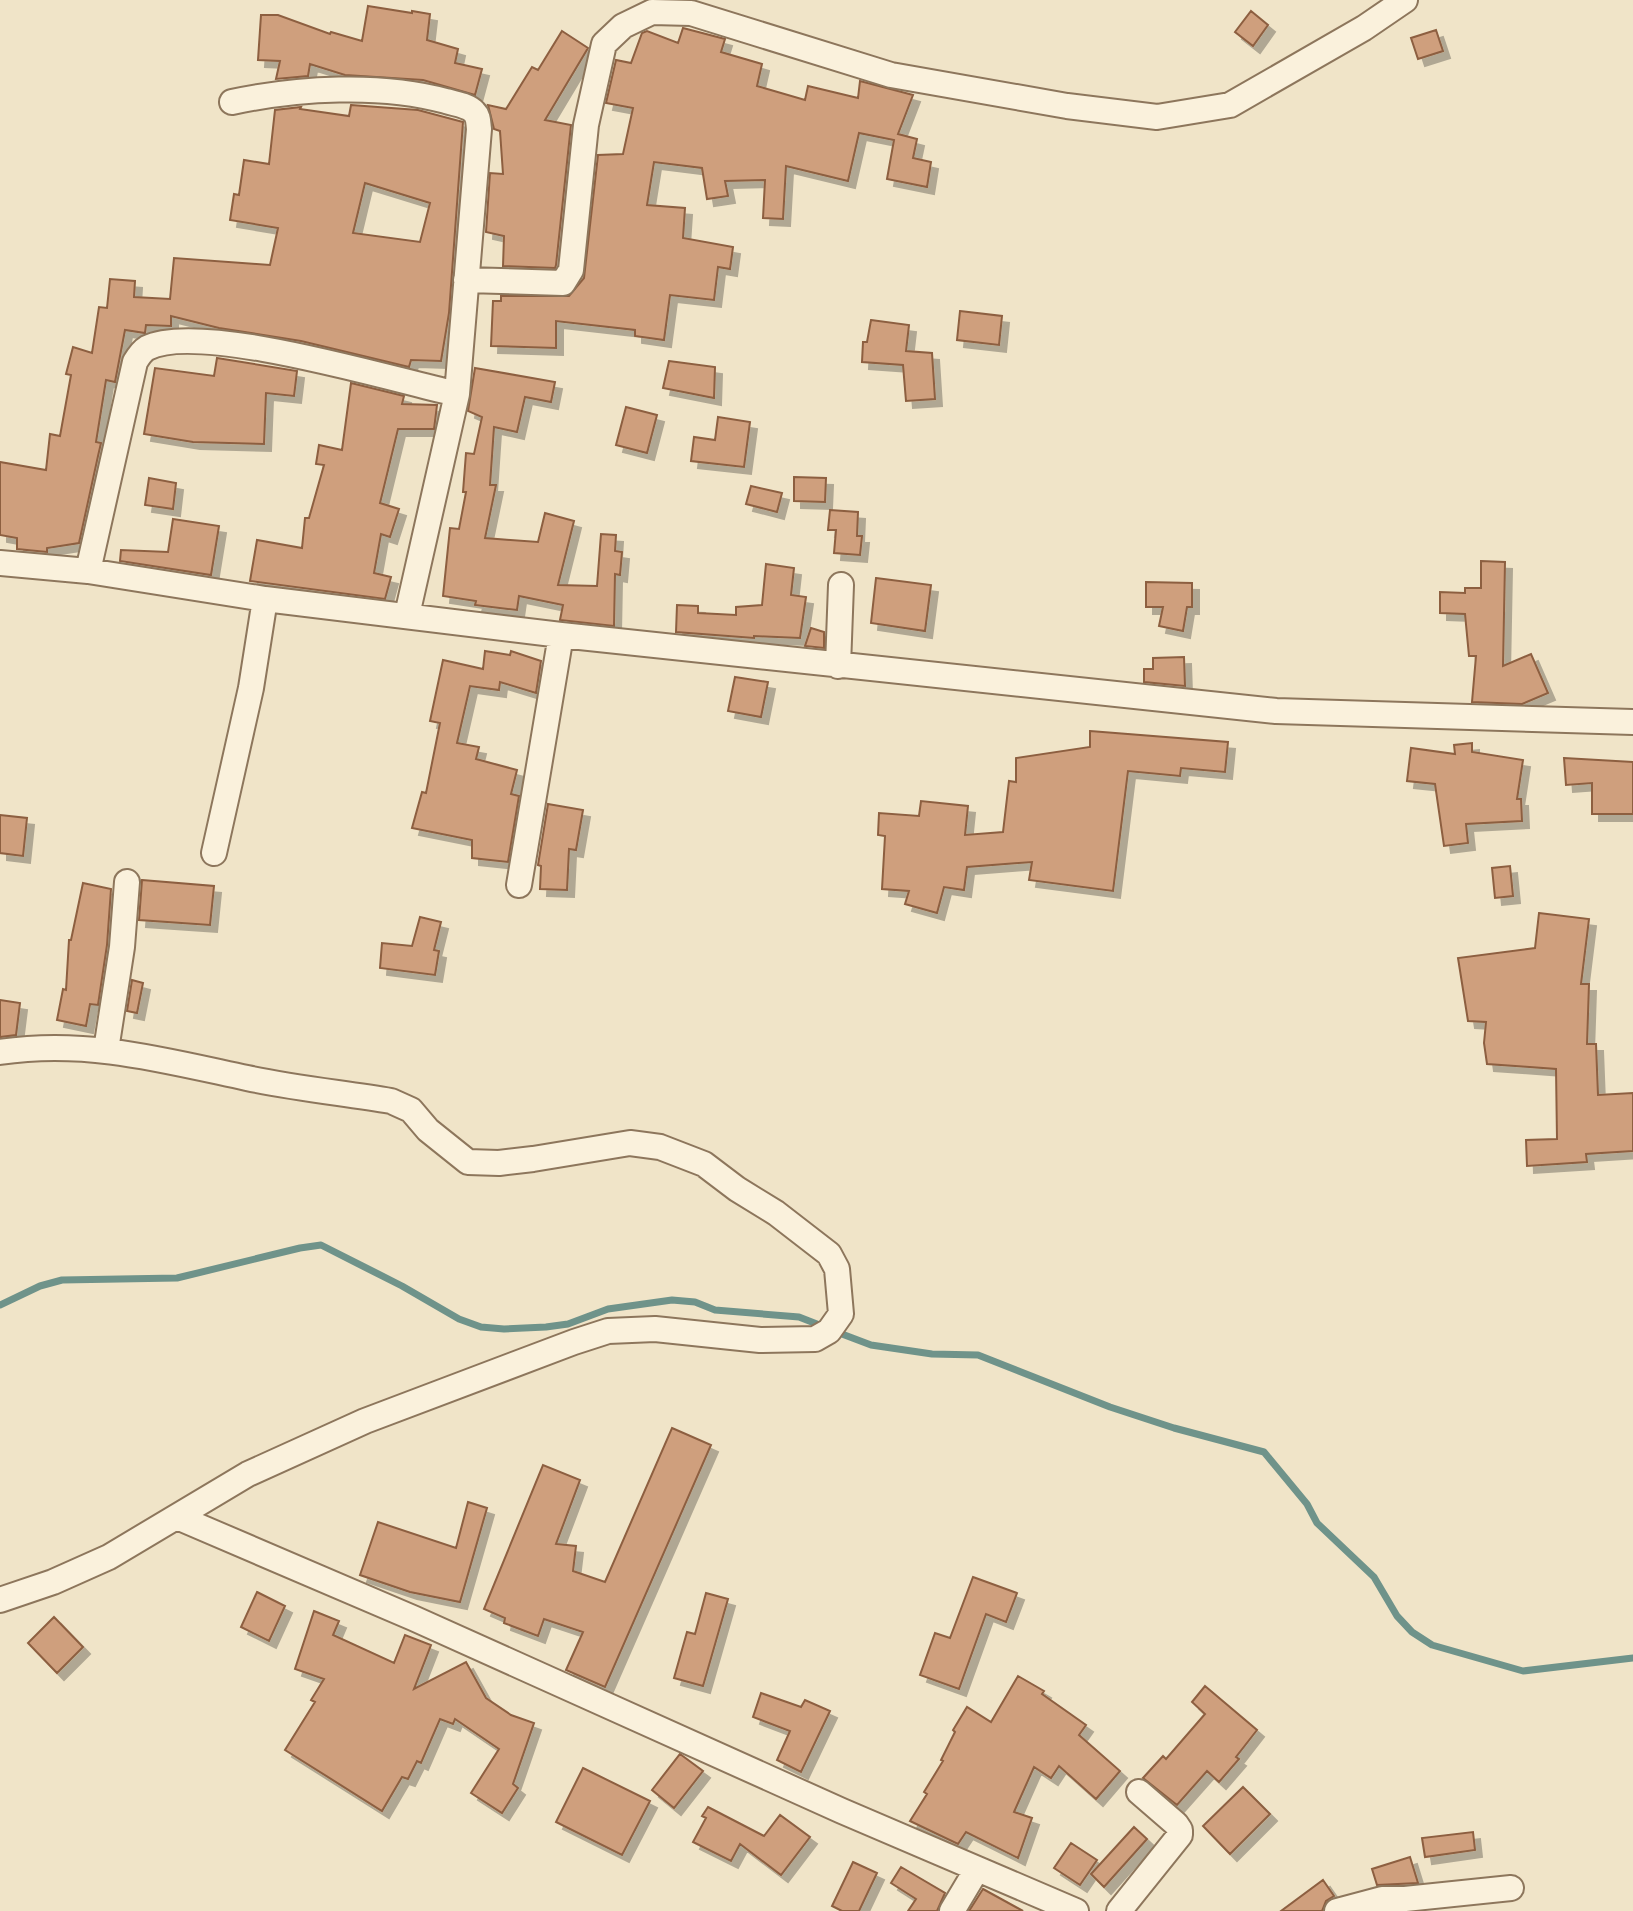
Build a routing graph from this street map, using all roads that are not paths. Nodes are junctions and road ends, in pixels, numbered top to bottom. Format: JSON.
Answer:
{"nodes":[{"id":1,"x":1405,"y":0,"type":"edge"},
{"id":2,"x":232,"y":102,"type":"dead end"},
{"id":3,"x":466,"y":280,"type":"junction"},
{"id":4,"x":457,"y":394,"type":"junction"},
{"id":5,"x":0,"y":564,"type":"edge"},
{"id":6,"x":88,"y":571,"type":"junction"},
{"id":7,"x":841,"y":585,"type":"dead end"},
{"id":8,"x":265,"y":599,"type":"junction"},
{"id":9,"x":407,"y":615,"type":"junction"},
{"id":10,"x":561,"y":635,"type":"junction"},
{"id":11,"x":838,"y":666,"type":"junction"},
{"id":12,"x":1633,"y":722,"type":"edge"},
{"id":13,"x":214,"y":853,"type":"dead end"},
{"id":14,"x":127,"y":882,"type":"dead end"},
{"id":15,"x":519,"y":885,"type":"dead end"},
{"id":16,"x":106,"y":1050,"type":"junction"},
{"id":17,"x":0,"y":1052,"type":"edge"},
{"id":18,"x":177,"y":1517,"type":"junction"},
{"id":19,"x":0,"y":1600,"type":"edge"},
{"id":20,"x":1139,"y":1792,"type":"dead end"},
{"id":21,"x":977,"y":1869,"type":"junction"},
{"id":22,"x":1511,"y":1888,"type":"dead end"},
{"id":23,"x":952,"y":1911,"type":"edge"},
{"id":24,"x":1076,"y":1911,"type":"edge"},
{"id":25,"x":1119,"y":1911,"type":"edge"},
{"id":26,"x":1337,"y":1911,"type":"edge"}],
"edges":[{"from":1,"to":3,"type":"street"},
{"from":2,"to":3,"type":"street"},
{"from":3,"to":4,"type":"street"},
{"from":4,"to":6,"type":"street"},
{"from":4,"to":9,"type":"street"},
{"from":5,"to":6,"type":"street"},
{"from":6,"to":8,"type":"street"},
{"from":7,"to":11,"type":"street"},
{"from":8,"to":9,"type":"street"},
{"from":8,"to":13,"type":"street"},
{"from":9,"to":10,"type":"street"},
{"from":10,"to":11,"type":"street"},
{"from":10,"to":15,"type":"street"},
{"from":11,"to":12,"type":"street"},
{"from":14,"to":16,"type":"street"},
{"from":16,"to":17,"type":"street"},
{"from":16,"to":18,"type":"street"},
{"from":18,"to":19,"type":"street"},
{"from":18,"to":21,"type":"street"},
{"from":20,"to":25,"type":"street"},
{"from":21,"to":23,"type":"street"},
{"from":21,"to":24,"type":"street"},
{"from":22,"to":26,"type":"street"}]}
